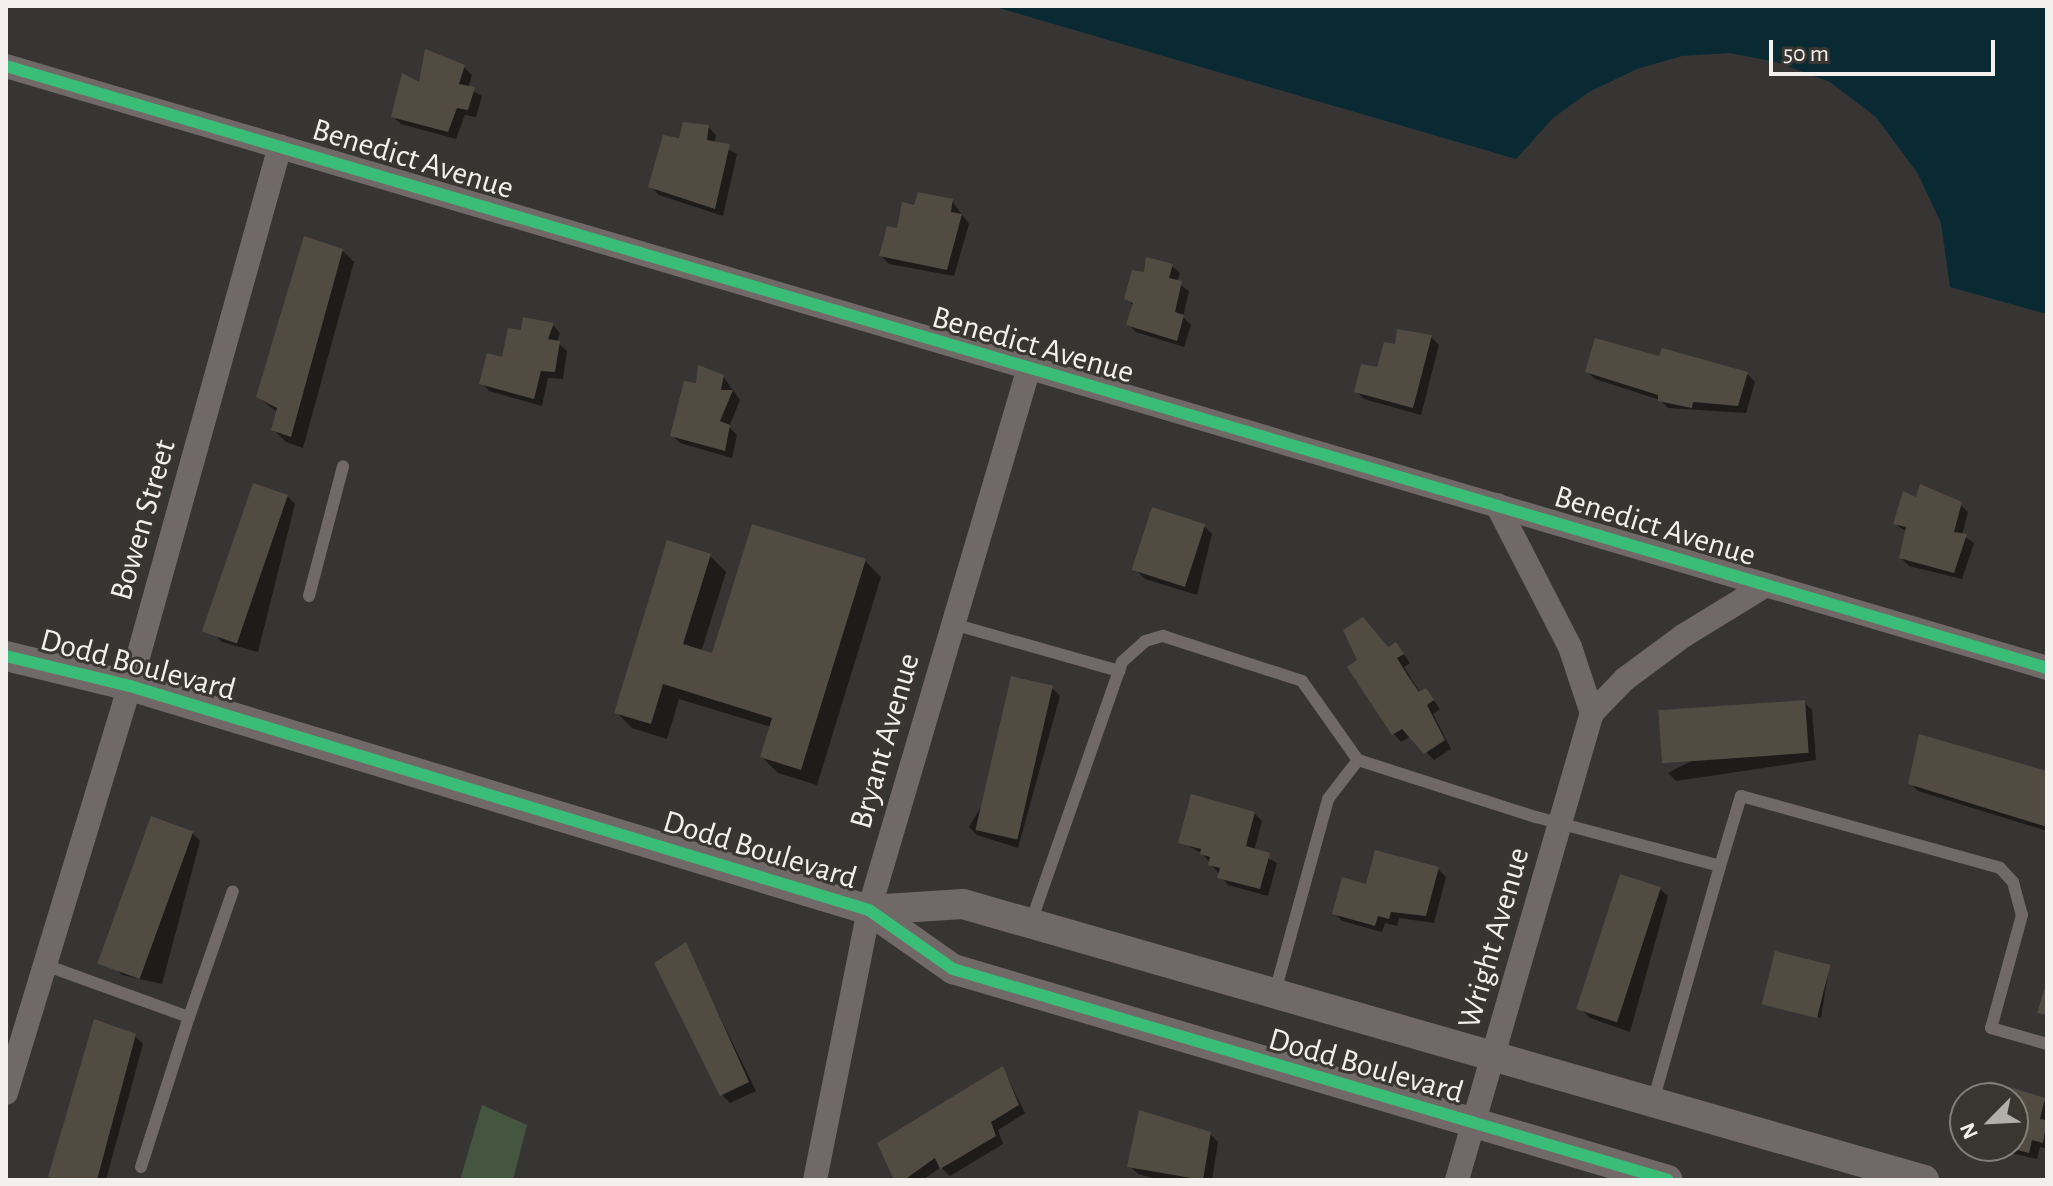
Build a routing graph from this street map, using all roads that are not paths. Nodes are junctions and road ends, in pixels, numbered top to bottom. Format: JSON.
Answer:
{"nodes":[{"id":1,"x":6,"y":66,"type":"edge"},
{"id":2,"x":280,"y":146,"type":"junction"},
{"id":3,"x":1028,"y":371,"type":"junction"},
{"id":4,"x":343,"y":466,"type":"dead end"},
{"id":5,"x":1497,"y":505,"type":"junction"},
{"id":6,"x":1763,"y":587,"type":"junction"},
{"id":7,"x":309,"y":596,"type":"dead end"},
{"id":8,"x":953,"y":624,"type":"junction"},
{"id":9,"x":6,"y":656,"type":"edge"},
{"id":10,"x":2047,"y":668,"type":"edge"},
{"id":11,"x":1119,"y":671,"type":"junction"},
{"id":12,"x":130,"y":686,"type":"junction"},
{"id":13,"x":1592,"y":713,"type":"junction"},
{"id":14,"x":1358,"y":760,"type":"junction"},
{"id":15,"x":1561,"y":824,"type":"junction"},
{"id":16,"x":1720,"y":866,"type":"junction"},
{"id":17,"x":233,"y":891,"type":"dead end"},
{"id":18,"x":869,"y":910,"type":"junction"},
{"id":19,"x":1031,"y":923,"type":"junction"},
{"id":20,"x":45,"y":965,"type":"junction"},
{"id":21,"x":1275,"y":992,"type":"junction"},
{"id":22,"x":189,"y":1017,"type":"junction"},
{"id":23,"x":2047,"y":1044,"type":"edge"},
{"id":24,"x":1493,"y":1054,"type":"junction"},
{"id":25,"x":11,"y":1056,"type":"edge"},
{"id":26,"x":6,"y":1093,"type":"edge"},
{"id":27,"x":1653,"y":1101,"type":"junction"},
{"id":28,"x":1471,"y":1123,"type":"junction"},
{"id":29,"x":141,"y":1167,"type":"dead end"},
{"id":30,"x":815,"y":1180,"type":"edge"},
{"id":31,"x":1457,"y":1180,"type":"edge"},
{"id":32,"x":1668,"y":1180,"type":"edge"},
{"id":33,"x":1924,"y":1180,"type":"edge"}],
"edges":[{"from":1,"to":2,"type":"street","name":"Benedict Avenue"},
{"from":2,"to":3,"type":"street","name":"Benedict Avenue"},
{"from":2,"to":12,"type":"street","name":"Bowen Street"},
{"from":3,"to":5,"type":"street","name":"Benedict Avenue"},
{"from":3,"to":8,"type":"street","name":"Bryant Avenue"},
{"from":4,"to":7,"type":"lane"},
{"from":5,"to":6,"type":"street","name":"Benedict Avenue"},
{"from":5,"to":13,"type":"street"},
{"from":6,"to":10,"type":"street","name":"Benedict Avenue"},
{"from":6,"to":13,"type":"street","name":"Wright Avenue"},
{"from":8,"to":11,"type":"lane"},
{"from":8,"to":18,"type":"street","name":"Bryant Avenue"},
{"from":9,"to":12,"type":"street","name":"Dodd Boulevard"},
{"from":11,"to":14,"type":"lane"},
{"from":11,"to":19,"type":"lane"},
{"from":12,"to":18,"type":"street","name":"Dodd Boulevard"},
{"from":12,"to":20,"type":"street","name":"Bowen Street"},
{"from":13,"to":15,"type":"street","name":"Wright Avenue"},
{"from":14,"to":15,"type":"lane"},
{"from":14,"to":21,"type":"lane"},
{"from":15,"to":16,"type":"lane"},
{"from":15,"to":24,"type":"street","name":"Wright Avenue"},
{"from":16,"to":23,"type":"lane"},
{"from":16,"to":27,"type":"lane"},
{"from":17,"to":22,"type":"lane"},
{"from":18,"to":19,"type":"street","name":"Dodd Boulevard"},
{"from":18,"to":28,"type":"street","name":"Dodd Boulevard"},
{"from":18,"to":30,"type":"street","name":"Bryant Avenue"},
{"from":19,"to":21,"type":"street","name":"Dodd Boulevard"},
{"from":20,"to":22,"type":"lane"},
{"from":20,"to":25,"type":"street","name":"Bowen Street"},
{"from":21,"to":24,"type":"street","name":"Dodd Boulevard"},
{"from":22,"to":29,"type":"lane"},
{"from":24,"to":27,"type":"street","name":"Dodd Boulevard"},
{"from":24,"to":28,"type":"street","name":"Wright Avenue"},
{"from":25,"to":26,"type":"street","name":"Bowen Street"},
{"from":27,"to":33,"type":"street","name":"Dodd Boulevard"},
{"from":28,"to":31,"type":"street","name":"Wright Avenue"},
{"from":28,"to":32,"type":"street","name":"Dodd Boulevard"}]}
